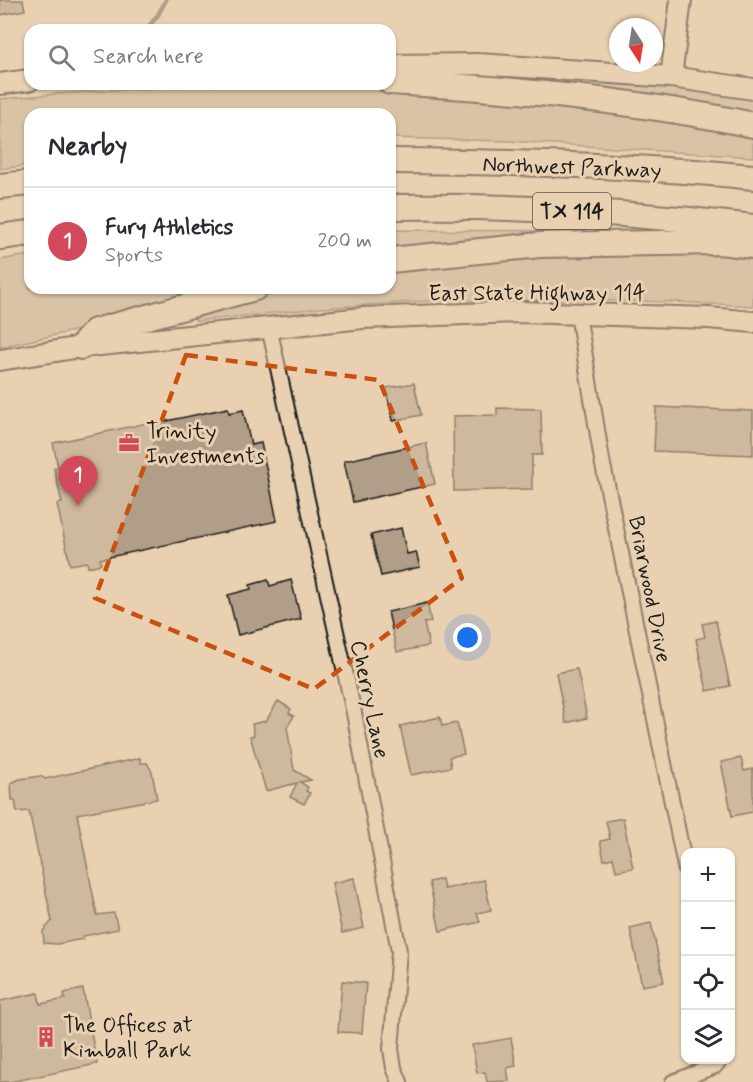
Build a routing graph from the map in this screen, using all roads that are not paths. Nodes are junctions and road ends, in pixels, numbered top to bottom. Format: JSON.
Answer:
{"nodes":[{"id":1,"x":681,"y":0,"type":"edge"},
{"id":2,"x":396,"y":65,"type":"edge"},
{"id":3,"x":671,"y":77,"type":"junction"},
{"id":4,"x":24,"y":81,"type":"edge"},
{"id":5,"x":396,"y":82,"type":"edge"},
{"id":6,"x":0,"y":84,"type":"edge"},
{"id":7,"x":753,"y":89,"type":"edge"},
{"id":8,"x":753,"y":125,"type":"edge"},
{"id":9,"x":396,"y":161,"type":"edge"},
{"id":10,"x":753,"y":177,"type":"edge"},
{"id":11,"x":24,"y":184,"type":"edge"},
{"id":12,"x":0,"y":186,"type":"edge"},
{"id":13,"x":396,"y":207,"type":"edge"},
{"id":14,"x":753,"y":226,"type":"edge"},
{"id":15,"x":24,"y":234,"type":"edge"},
{"id":16,"x":0,"y":237,"type":"edge"},
{"id":17,"x":753,"y":246,"type":"edge"},
{"id":18,"x":396,"y":259,"type":"edge"},
{"id":19,"x":233,"y":294,"type":"edge"},
{"id":20,"x":578,"y":314,"type":"junction"},
{"id":21,"x":753,"y":322,"type":"edge"},
{"id":22,"x":269,"y":327,"type":"junction"},
{"id":23,"x":81,"y":347,"type":"junction"},
{"id":24,"x":0,"y":360,"type":"edge"},
{"id":25,"x":681,"y":848,"type":"edge"},
{"id":26,"x":716,"y":1064,"type":"edge"},
{"id":27,"x":400,"y":1082,"type":"edge"},
{"id":28,"x":674,"y":1082,"type":"edge"}],
"edges":[{"from":1,"to":3,"type":"main road"},
{"from":2,"to":3,"type":"main road"},
{"from":3,"to":7,"type":"main road"},
{"from":4,"to":6,"type":"main road"},
{"from":5,"to":8,"type":"highway"},
{"from":9,"to":10,"type":"highway","name":"Northwest Parkway","number":"TX 114"},
{"from":11,"to":12,"type":"highway"},
{"from":13,"to":14,"type":"highway","name":"Northwest Parkway","number":"TX 114"},
{"from":15,"to":16,"type":"highway"},
{"from":17,"to":18,"type":"highway"},
{"from":19,"to":23,"type":"highway"},
{"from":20,"to":21,"type":"main road","name":"East State Highway 114"},
{"from":20,"to":22,"type":"main road","name":"East State Highway 114"},
{"from":20,"to":25,"type":"street","name":"Briarwood Drive"},
{"from":22,"to":23,"type":"main road","name":"East State Highway 114"},
{"from":22,"to":27,"type":"street","name":"Cherry Lane"},
{"from":23,"to":24,"type":"main road","name":"East State Highway 114"},
{"from":26,"to":28,"type":"street"}]}
